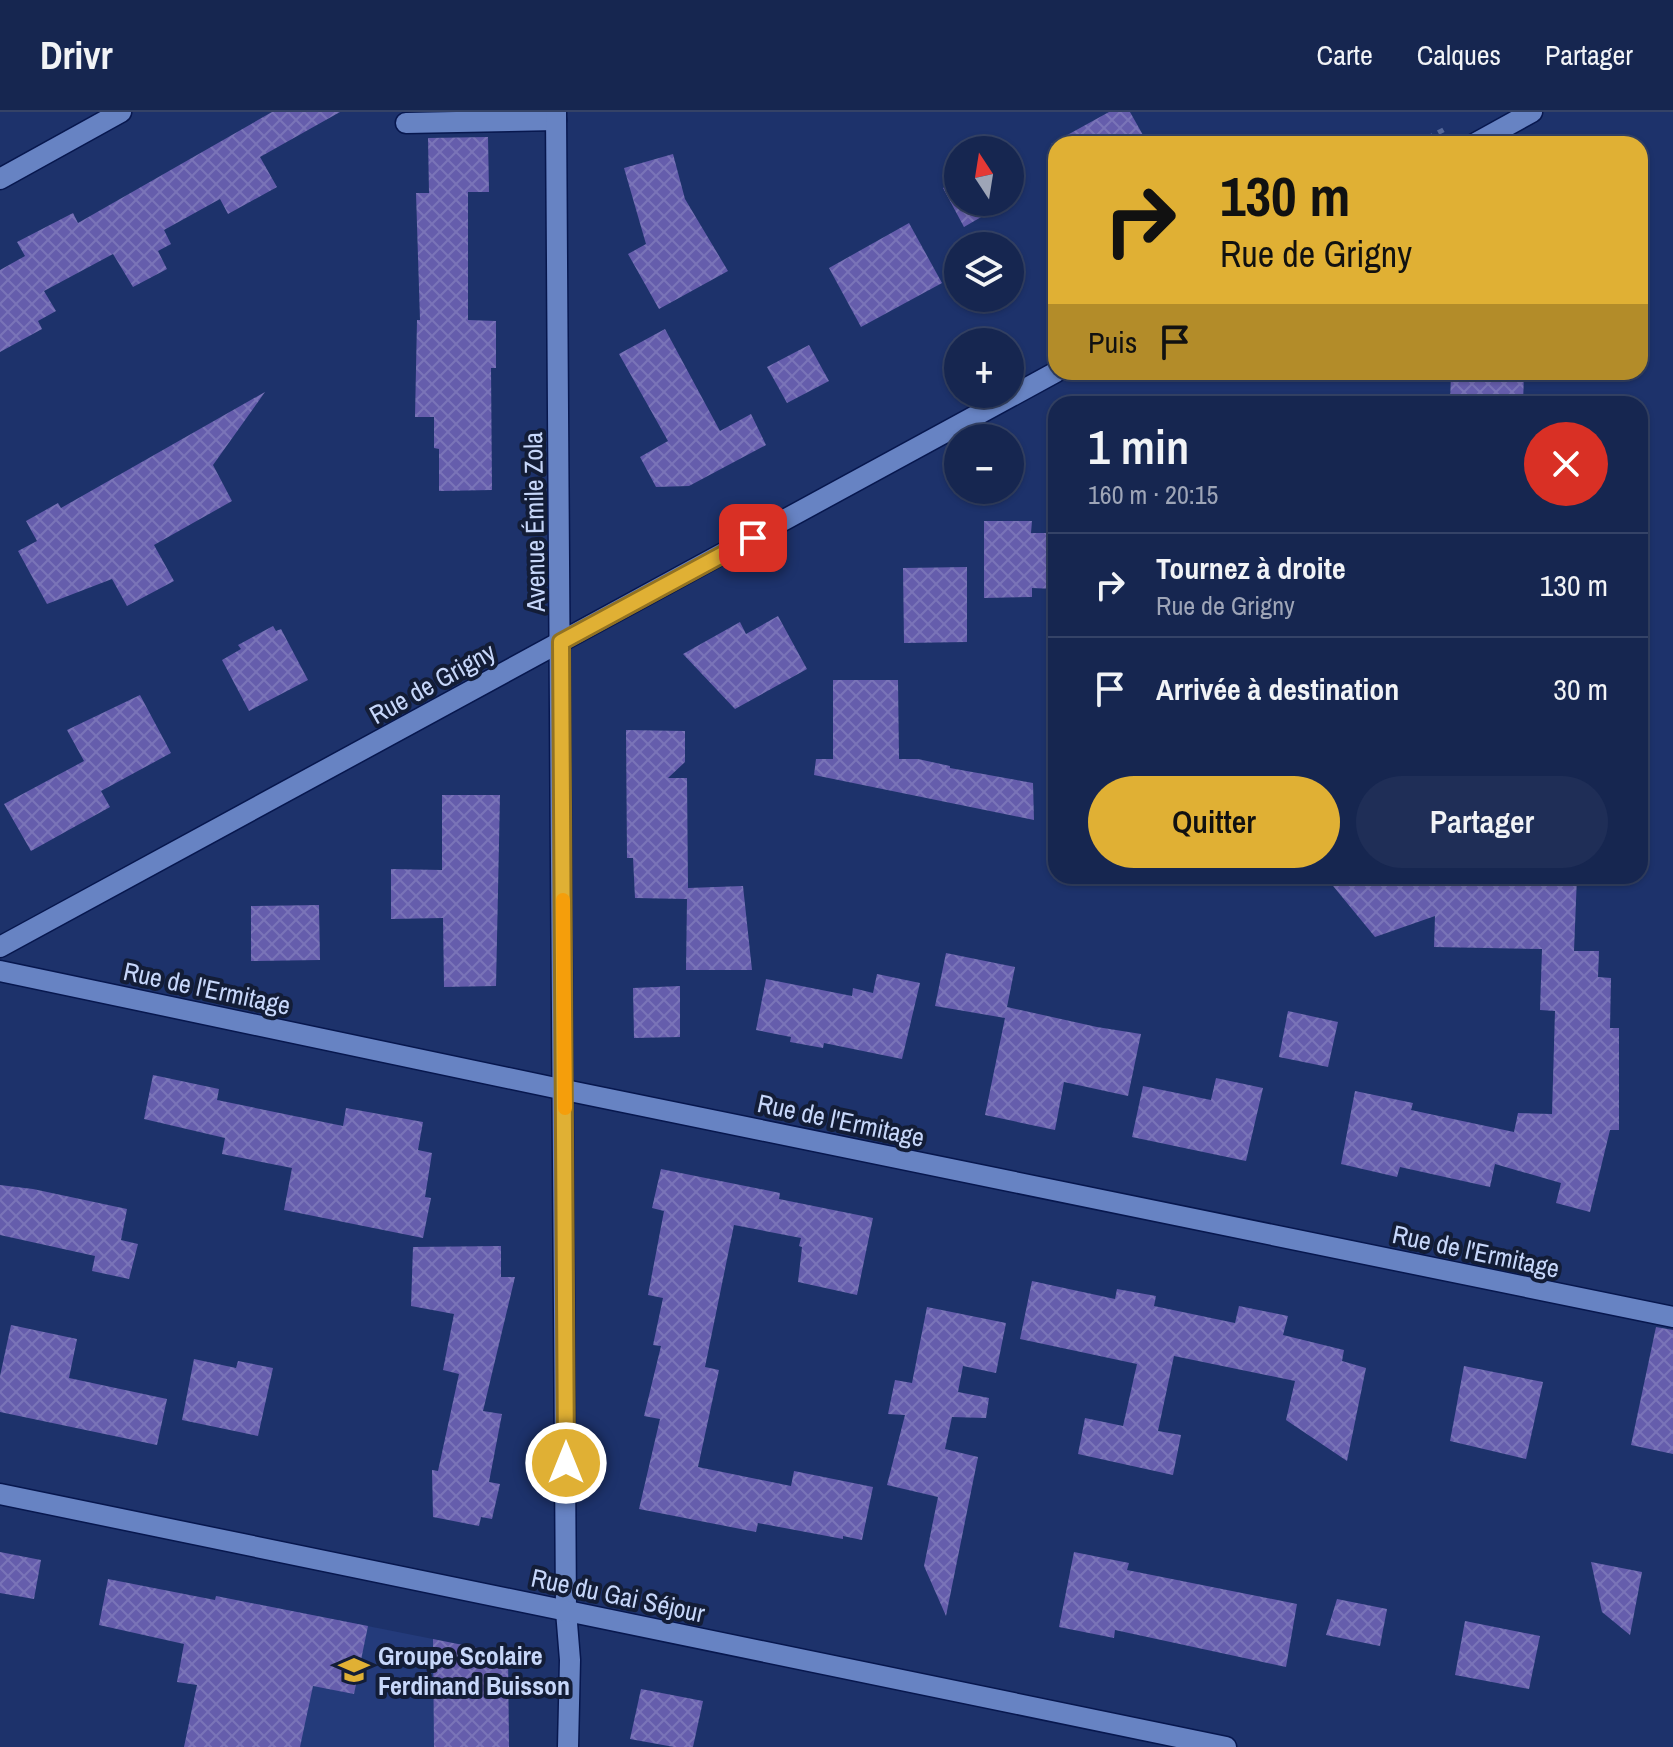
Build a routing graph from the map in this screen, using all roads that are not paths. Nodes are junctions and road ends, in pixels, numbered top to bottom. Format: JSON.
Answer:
{"nodes":[{"id":1,"x":121,"y":112,"type":"edge"},
{"id":2,"x":1532,"y":112,"type":"edge"},
{"id":3,"x":556,"y":116,"type":"edge"},
{"id":4,"x":406,"y":123,"type":"dead end"},
{"id":5,"x":1488,"y":136,"type":"edge"},
{"id":6,"x":0,"y":179,"type":"edge"},
{"id":7,"x":1048,"y":376,"type":"edge"},
{"id":8,"x":561,"y":642,"type":"junction"},
{"id":9,"x":0,"y":947,"type":"edge"},
{"id":10,"x":0,"y":971,"type":"edge"},
{"id":11,"x":565,"y":1090,"type":"junction"},
{"id":12,"x":1673,"y":1317,"type":"edge"},
{"id":13,"x":0,"y":1494,"type":"edge"},
{"id":14,"x":566,"y":1611,"type":"junction"},
{"id":15,"x":568,"y":1747,"type":"edge"},
{"id":16,"x":1226,"y":1747,"type":"edge"}],
"edges":[{"from":1,"to":6,"type":"street"},
{"from":2,"to":5,"type":"street"},
{"from":3,"to":4,"type":"street"},
{"from":3,"to":8,"type":"street","name":"Avenue Émile Zola"},
{"from":7,"to":8,"type":"street","name":"Rue de Grigny"},
{"from":8,"to":9,"type":"street","name":"Rue de Grigny"},
{"from":8,"to":11,"type":"street","name":"Avenue Émile Zola"},
{"from":10,"to":11,"type":"street","name":"Rue de l'Ermitage"},
{"from":11,"to":12,"type":"street","name":"Rue de l'Ermitage"},
{"from":11,"to":14,"type":"street","name":"Avenue Émile Zola"},
{"from":13,"to":14,"type":"street","name":"Rue du Gai Séjour"},
{"from":14,"to":15,"type":"street","name":"Avenue Émile Zola"},
{"from":14,"to":16,"type":"street","name":"Rue du Gai Séjour"}]}
